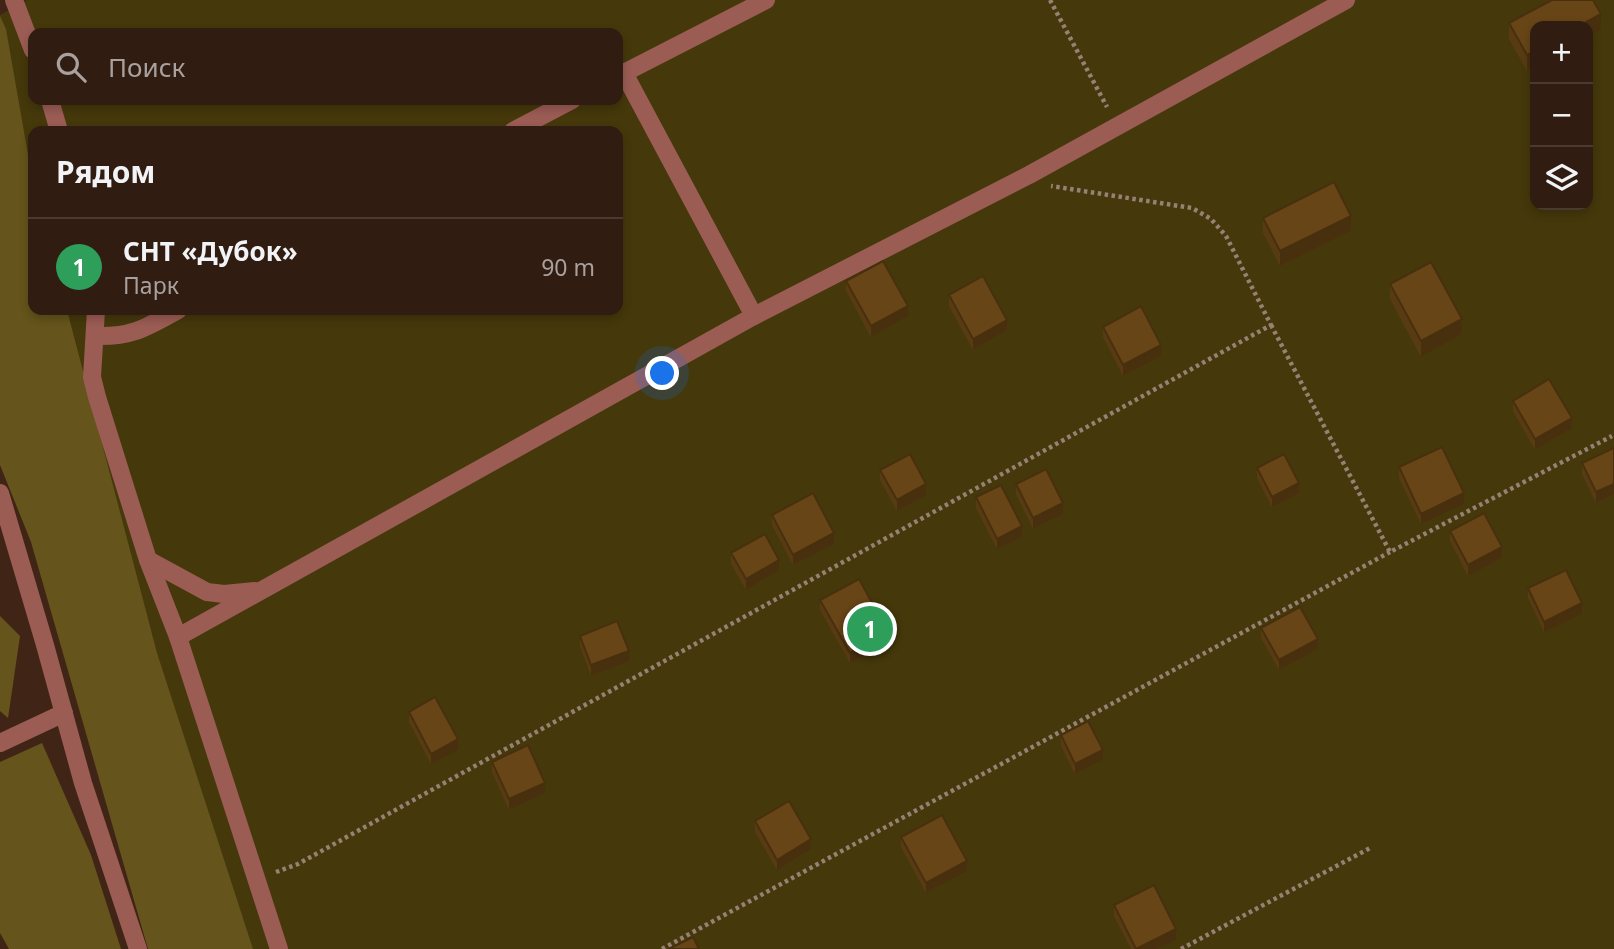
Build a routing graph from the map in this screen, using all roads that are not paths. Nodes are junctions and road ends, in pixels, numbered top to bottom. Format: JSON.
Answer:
{"nodes":[{"id":1,"x":14,"y":0,"type":"edge"},
{"id":2,"x":766,"y":0,"type":"edge"},
{"id":3,"x":1346,"y":0,"type":"edge"},
{"id":4,"x":28,"y":37,"type":"edge"},
{"id":5,"x":623,"y":74,"type":"edge"},
{"id":6,"x":623,"y":79,"type":"edge"},
{"id":7,"x":51,"y":105,"type":"edge"},
{"id":8,"x":562,"y":105,"type":"edge"},
{"id":9,"x":58,"y":126,"type":"edge"},
{"id":10,"x":523,"y":126,"type":"edge"},
{"id":11,"x":96,"y":315,"type":"edge"},
{"id":12,"x":169,"y":315,"type":"edge"},
{"id":13,"x":754,"y":316,"type":"junction"},
{"id":14,"x":96,"y":336,"type":"junction"},
{"id":15,"x":0,"y":493,"type":"edge"},
{"id":16,"x":148,"y":560,"type":"junction"},
{"id":17,"x":260,"y":591,"type":"junction"},
{"id":18,"x":178,"y":637,"type":"junction"},
{"id":19,"x":64,"y":713,"type":"junction"},
{"id":20,"x":0,"y":743,"type":"edge"},
{"id":21,"x":138,"y":949,"type":"edge"},
{"id":22,"x":279,"y":949,"type":"edge"}],
"edges":[{"from":1,"to":4,"type":"street"},
{"from":2,"to":5,"type":"street"},
{"from":3,"to":13,"type":"street"},
{"from":6,"to":13,"type":"street"},
{"from":7,"to":9,"type":"street"},
{"from":8,"to":10,"type":"street"},
{"from":11,"to":14,"type":"street"},
{"from":12,"to":14,"type":"street"},
{"from":13,"to":17,"type":"street"},
{"from":14,"to":16,"type":"street"},
{"from":15,"to":19,"type":"street"},
{"from":16,"to":17,"type":"street"},
{"from":16,"to":18,"type":"street"},
{"from":17,"to":18,"type":"street"},
{"from":18,"to":22,"type":"street"},
{"from":19,"to":20,"type":"street"},
{"from":19,"to":21,"type":"street"}]}
